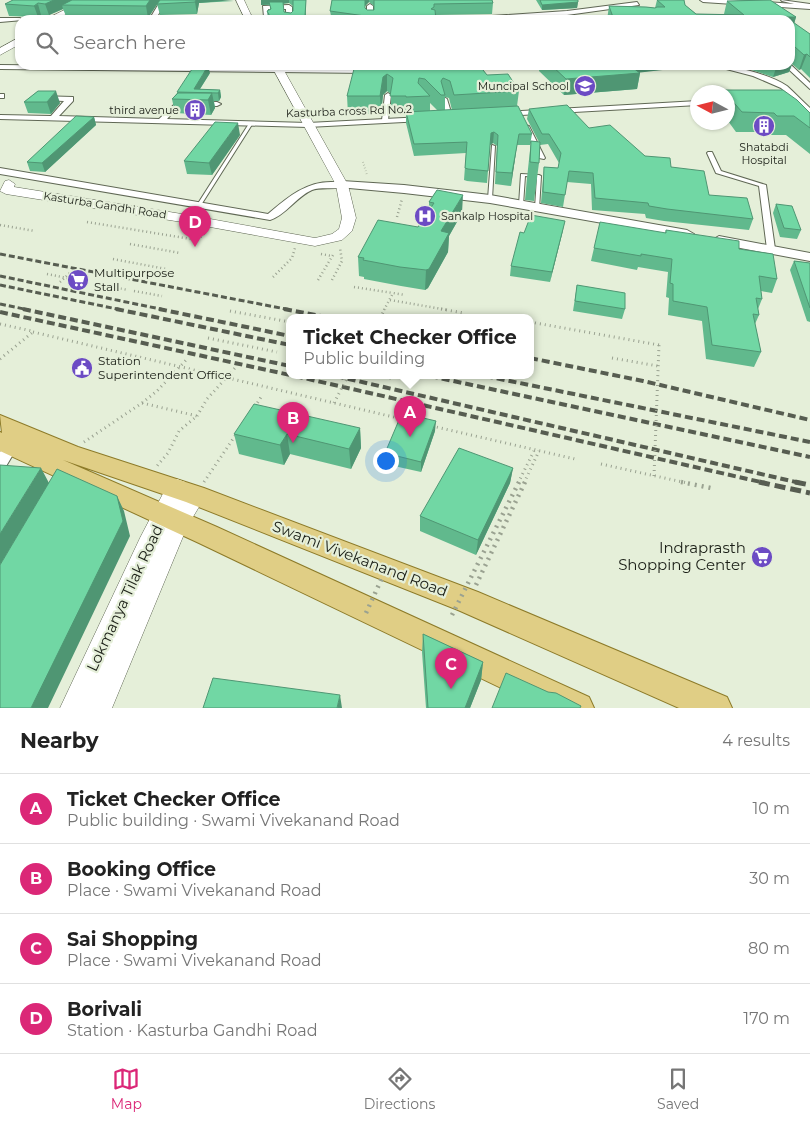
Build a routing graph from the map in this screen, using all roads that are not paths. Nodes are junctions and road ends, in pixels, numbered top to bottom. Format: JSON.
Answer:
{"nodes":[{"id":1,"x":90,"y":0,"type":"edge"},
{"id":2,"x":98,"y":0,"type":"edge"},
{"id":3,"x":164,"y":0,"type":"edge"},
{"id":4,"x":240,"y":0,"type":"edge"},
{"id":5,"x":703,"y":0,"type":"edge"},
{"id":6,"x":784,"y":0,"type":"edge"},
{"id":7,"x":636,"y":2,"type":"edge"},
{"id":8,"x":370,"y":6,"type":"dead end"},
{"id":9,"x":810,"y":6,"type":"edge"},
{"id":10,"x":255,"y":8,"type":"dead end"},
{"id":11,"x":640,"y":10,"type":"edge"},
{"id":12,"x":532,"y":14,"type":"joint"},
{"id":13,"x":58,"y":15,"type":"edge"},
{"id":14,"x":67,"y":15,"type":"edge"},
{"id":15,"x":157,"y":15,"type":"edge"},
{"id":16,"x":247,"y":15,"type":"edge"},
{"id":17,"x":258,"y":15,"type":"edge"},
{"id":18,"x":267,"y":15,"type":"edge"},
{"id":19,"x":289,"y":15,"type":"edge"},
{"id":20,"x":370,"y":15,"type":"edge"},
{"id":21,"x":516,"y":15,"type":"edge"},
{"id":22,"x":0,"y":20,"type":"edge"},
{"id":23,"x":15,"y":20,"type":"edge"},
{"id":24,"x":15,"y":37,"type":"edge"},
{"id":25,"x":15,"y":43,"type":"edge"},
{"id":26,"x":0,"y":45,"type":"edge"},
{"id":27,"x":0,"y":52,"type":"edge"},
{"id":28,"x":0,"y":67,"type":"edge"},
{"id":29,"x":15,"y":67,"type":"edge"},
{"id":30,"x":279,"y":70,"type":"edge"},
{"id":31,"x":346,"y":70,"type":"edge"},
{"id":32,"x":734,"y":70,"type":"edge"},
{"id":33,"x":792,"y":70,"type":"edge"},
{"id":34,"x":380,"y":71,"type":"edge"},
{"id":35,"x":810,"y":87,"type":"edge"},
{"id":36,"x":388,"y":95,"type":"edge"},
{"id":37,"x":444,"y":99,"type":"edge"},
{"id":38,"x":35,"y":100,"type":"edge"},
{"id":39,"x":690,"y":103,"type":"edge"},
{"id":40,"x":790,"y":103,"type":"edge"},
{"id":41,"x":799,"y":103,"type":"junction"},
{"id":42,"x":217,"y":104,"type":"dead end"},
{"id":43,"x":810,"y":104,"type":"edge"},
{"id":44,"x":28,"y":106,"type":"edge"},
{"id":45,"x":810,"y":112,"type":"edge"},
{"id":46,"x":500,"y":114,"type":"edge"},
{"id":47,"x":520,"y":114,"type":"junction"},
{"id":48,"x":0,"y":117,"type":"edge"},
{"id":49,"x":16,"y":117,"type":"junction"},
{"id":50,"x":461,"y":117,"type":"edge"},
{"id":51,"x":53,"y":118,"type":"junction"},
{"id":52,"x":451,"y":118,"type":"junction"},
{"id":53,"x":77,"y":119,"type":"junction"},
{"id":54,"x":431,"y":119,"type":"edge"},
{"id":55,"x":440,"y":119,"type":"edge"},
{"id":56,"x":162,"y":120,"type":"junction"},
{"id":57,"x":385,"y":120,"type":"junction"},
{"id":58,"x":251,"y":123,"type":"junction"},
{"id":59,"x":308,"y":125,"type":"junction"},
{"id":60,"x":64,"y":131,"type":"edge"},
{"id":61,"x":493,"y":146,"type":"edge"},
{"id":62,"x":710,"y":153,"type":"dead end"},
{"id":63,"x":542,"y":158,"type":"edge"},
{"id":64,"x":0,"y":170,"type":"edge"},
{"id":65,"x":14,"y":178,"type":"edge"},
{"id":66,"x":342,"y":186,"type":"junction"},
{"id":67,"x":490,"y":199,"type":"junction"},
{"id":68,"x":521,"y":204,"type":"junction"},
{"id":69,"x":199,"y":205,"type":"junction"},
{"id":70,"x":537,"y":208,"type":"junction"},
{"id":71,"x":333,"y":238,"type":"junction"},
{"id":72,"x":771,"y":249,"type":"junction"},
{"id":73,"x":810,"y":257,"type":"edge"},
{"id":74,"x":0,"y":422,"type":"edge"},
{"id":75,"x":4,"y":450,"type":"edge"},
{"id":76,"x":64,"y":467,"type":"junction"},
{"id":77,"x":186,"y":492,"type":"junction"},
{"id":78,"x":170,"y":520,"type":"junction"},
{"id":79,"x":74,"y":708,"type":"edge"},
{"id":80,"x":98,"y":708,"type":"edge"},
{"id":81,"x":578,"y":708,"type":"edge"},
{"id":82,"x":716,"y":708,"type":"edge"}],
"edges":[{"from":1,"to":13,"type":"main road"},
{"from":2,"to":14,"type":"main road"},
{"from":3,"to":15,"type":"street"},
{"from":4,"to":16,"type":"main road"},
{"from":5,"to":9,"type":"street"},
{"from":6,"to":9,"type":"street"},
{"from":7,"to":11,"type":"street"},
{"from":7,"to":12,"type":"street"},
{"from":8,"to":20,"type":"street"},
{"from":10,"to":17,"type":"main road"},
{"from":12,"to":21,"type":"street"},
{"from":18,"to":19,"type":"street"},
{"from":22,"to":23,"type":"street"},
{"from":24,"to":26,"type":"main road"},
{"from":25,"to":27,"type":"main road"},
{"from":28,"to":29,"type":"street"},
{"from":30,"to":59,"type":"main road"},
{"from":31,"to":34,"type":"street"},
{"from":32,"to":41,"type":"street"},
{"from":33,"to":35,"type":"street"},
{"from":36,"to":57,"type":"street"},
{"from":37,"to":52,"type":"street"},
{"from":38,"to":51,"type":"street"},
{"from":39,"to":47,"type":"street"},
{"from":40,"to":41,"type":"street"},
{"from":41,"to":43,"type":"street"},
{"from":41,"to":45,"type":"street"},
{"from":42,"to":56,"type":"street"},
{"from":44,"to":49,"type":"street"},
{"from":46,"to":47,"type":"street"},
{"from":47,"to":63,"type":"street"},
{"from":48,"to":49,"type":"street","name":"Kasturba cross Rd No.2"},
{"from":49,"to":51,"type":"street","name":"Kasturba cross Rd No.2"},
{"from":50,"to":52,"type":"street"},
{"from":51,"to":53,"type":"street","name":"Kasturba cross Rd No.2"},
{"from":52,"to":55,"type":"street"},
{"from":53,"to":56,"type":"street","name":"Kasturba cross Rd No.2"},
{"from":53,"to":60,"type":"street"},
{"from":54,"to":57,"type":"street","name":"Kasturba cross Rd No.2"},
{"from":56,"to":58,"type":"street","name":"Kasturba cross Rd No.2"},
{"from":57,"to":59,"type":"street","name":"Kasturba cross Rd No.2"},
{"from":58,"to":59,"type":"street","name":"Kasturba cross Rd No.2"},
{"from":58,"to":69,"type":"lane"},
{"from":59,"to":66,"type":"main road"},
{"from":61,"to":67,"type":"lane"},
{"from":62,"to":72,"type":"street"},
{"from":64,"to":65,"type":"street"},
{"from":65,"to":69,"type":"street"},
{"from":65,"to":71,"type":"main road","name":"Kasturba Gandhi Road"},
{"from":65,"to":71,"type":"main road","name":"Kasturba Gandhi Road"},
{"from":66,"to":67,"type":"street"},
{"from":66,"to":69,"type":"street"},
{"from":66,"to":71,"type":"main road"},
{"from":67,"to":68,"type":"street"},
{"from":68,"to":70,"type":"street"},
{"from":68,"to":70,"type":"lane"},
{"from":70,"to":72,"type":"street"},
{"from":72,"to":73,"type":"street"},
{"from":74,"to":76,"type":"main road","name":"Swami Vivekanand Road"},
{"from":75,"to":76,"type":"main road","name":"Swami Vivekanand Road"},
{"from":76,"to":77,"type":"main road","name":"Swami Vivekanand Road"},
{"from":76,"to":78,"type":"main road","name":"Swami Vivekanand Road"},
{"from":77,"to":78,"type":"main road","name":"Lokmanya Tilak Road"},
{"from":77,"to":82,"type":"main road","name":"Swami Vivekanand Road"},
{"from":78,"to":79,"type":"main road","name":"Lokmanya Tilak Road"},
{"from":78,"to":80,"type":"main road","name":"Lokmanya Tilak Road"},
{"from":78,"to":81,"type":"main road","name":"Swami Vivekanand Road"}]}
